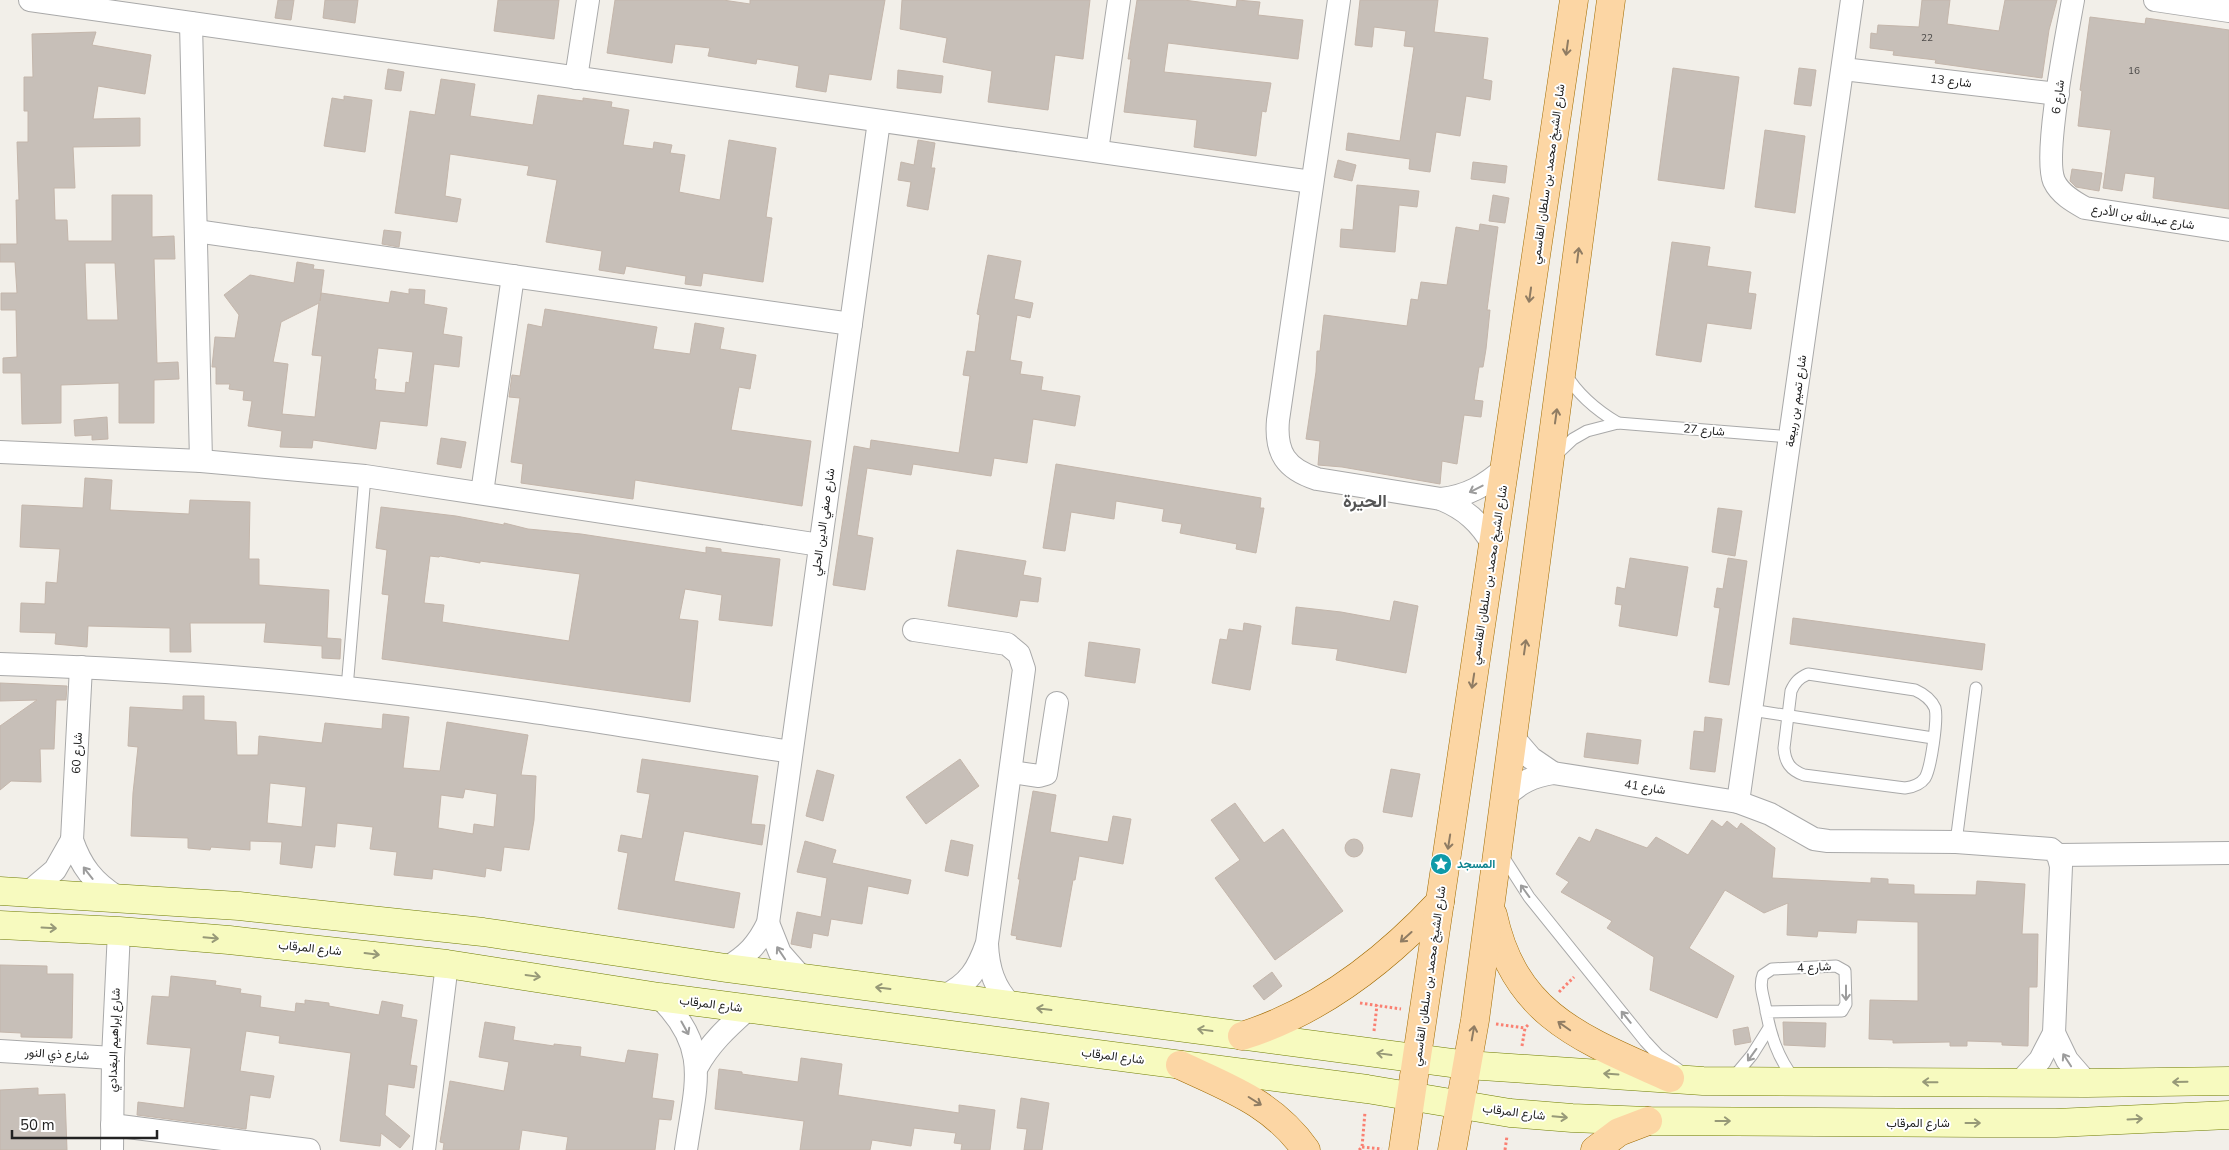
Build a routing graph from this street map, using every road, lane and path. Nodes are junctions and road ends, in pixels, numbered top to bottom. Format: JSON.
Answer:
{"nodes":[{"id":1,"x":35,"y":0,"type":"edge"},
{"id":2,"x":588,"y":0,"type":"edge"},
{"id":3,"x":1119,"y":0,"type":"edge"},
{"id":4,"x":1339,"y":0,"type":"edge"},
{"id":5,"x":1574,"y":0,"type":"edge"},
{"id":6,"x":1852,"y":0,"type":"edge"},
{"id":7,"x":2073,"y":0,"type":"edge"},
{"id":8,"x":2155,"y":0,"type":"edge"},
{"id":9,"x":1608,"y":5,"type":"edge"},
{"id":10,"x":2229,"y":11,"type":"edge"},
{"id":11,"x":191,"y":23,"type":"junction"},
{"id":12,"x":1843,"y":69,"type":"junction"},
{"id":13,"x":576,"y":78,"type":"junction"},
{"id":14,"x":2058,"y":94,"type":"junction"},
{"id":15,"x":879,"y":120,"type":"junction"},
{"id":16,"x":1097,"y":151,"type":"junction"},
{"id":17,"x":1312,"y":182,"type":"junction"},
{"id":18,"x":2062,"y":192,"type":"joint"},
{"id":19,"x":2229,"y":230,"type":"edge"},
{"id":20,"x":196,"y":231,"type":"junction"},
{"id":21,"x":513,"y":276,"type":"junction"},
{"id":22,"x":851,"y":324,"type":"junction"},
{"id":23,"x":1563,"y":369,"type":"junction"},
{"id":24,"x":1618,"y":423,"type":"junction"},
{"id":25,"x":1791,"y":437,"type":"junction"},
{"id":26,"x":0,"y":452,"type":"edge"},
{"id":27,"x":201,"y":461,"type":"junction"},
{"id":28,"x":1550,"y":462,"type":"junction"},
{"id":29,"x":1505,"y":468,"type":"junction"},
{"id":30,"x":365,"y":476,"type":"junction"},
{"id":31,"x":482,"y":493,"type":"junction"},
{"id":32,"x":1441,"y":500,"type":"junction"},
{"id":33,"x":820,"y":545,"type":"junction"},
{"id":34,"x":1493,"y":545,"type":"junction"},
{"id":35,"x":914,"y":630,"type":"dead end"},
{"id":36,"x":0,"y":664,"type":"edge"},
{"id":37,"x":81,"y":667,"type":"junction"},
{"id":38,"x":347,"y":688,"type":"junction"},
{"id":39,"x":1976,"y":688,"type":"dead end"},
{"id":40,"x":1057,"y":703,"type":"dead end"},
{"id":41,"x":1751,"y":710,"type":"junction"},
{"id":42,"x":1787,"y":715,"type":"junction"},
{"id":43,"x":1513,"y":737,"type":"junction"},
{"id":44,"x":1933,"y":738,"type":"junction"},
{"id":45,"x":791,"y":752,"type":"junction"},
{"id":46,"x":1011,"y":772,"type":"junction"},
{"id":47,"x":1553,"y":773,"type":"junction"},
{"id":48,"x":1505,"y":797,"type":"junction"},
{"id":49,"x":1738,"y":802,"type":"junction"},
{"id":50,"x":72,"y":840,"type":"junction"},
{"id":51,"x":1956,"y":842,"type":"junction"},
{"id":52,"x":1497,"y":844,"type":"junction"},
{"id":53,"x":2229,"y":853,"type":"edge"},
{"id":54,"x":2058,"y":855,"type":"junction"},
{"id":55,"x":0,"y":892,"type":"edge"},
{"id":56,"x":29,"y":892,"type":"junction"},
{"id":57,"x":117,"y":897,"type":"junction"},
{"id":58,"x":1440,"y":902,"type":"junction"},
{"id":59,"x":1491,"y":903,"type":"junction"},
{"id":60,"x":768,"y":923,"type":"junction"},
{"id":61,"x":0,"y":925,"type":"edge"},
{"id":62,"x":119,"y":931,"type":"junction"},
{"id":63,"x":986,"y":943,"type":"junction"},
{"id":64,"x":447,"y":964,"type":"junction"},
{"id":65,"x":726,"y":968,"type":"junction"},
{"id":66,"x":802,"y":978,"type":"junction"},
{"id":67,"x":944,"y":996,"type":"junction"},
{"id":68,"x":659,"y":997,"type":"junction"},
{"id":69,"x":1011,"y":1005,"type":"junction"},
{"id":70,"x":748,"y":1009,"type":"junction"},
{"id":71,"x":1766,"y":1012,"type":"junction"},
{"id":72,"x":1769,"y":1028,"type":"junction"},
{"id":73,"x":2054,"y":1033,"type":"junction"},
{"id":74,"x":1242,"y":1036,"type":"junction"},
{"id":75,"x":0,"y":1051,"type":"edge"},
{"id":76,"x":113,"y":1058,"type":"junction"},
{"id":77,"x":1416,"y":1059,"type":"junction"},
{"id":78,"x":1180,"y":1065,"type":"junction"},
{"id":79,"x":1467,"y":1066,"type":"junction"},
{"id":80,"x":697,"y":1067,"type":"junction"},
{"id":81,"x":1670,"y":1078,"type":"junction"},
{"id":82,"x":1731,"y":1080,"type":"junction"},
{"id":83,"x":1795,"y":1080,"type":"junction"},
{"id":84,"x":1703,"y":1081,"type":"junction"},
{"id":85,"x":2229,"y":1081,"type":"edge"},
{"id":86,"x":2020,"y":1082,"type":"junction"},
{"id":87,"x":2087,"y":1083,"type":"junction"},
{"id":88,"x":1411,"y":1097,"type":"junction"},
{"id":89,"x":1460,"y":1105,"type":"junction"},
{"id":90,"x":2229,"y":1115,"type":"edge"},
{"id":91,"x":1648,"y":1121,"type":"junction"},
{"id":92,"x":112,"y":1125,"type":"junction"},
{"id":93,"x":1362,"y":1147,"type":"dead end"},
{"id":94,"x":301,"y":1149,"type":"edge"},
{"id":95,"x":112,"y":1150,"type":"edge"},
{"id":96,"x":424,"y":1150,"type":"edge"},
{"id":97,"x":686,"y":1150,"type":"edge"},
{"id":98,"x":1306,"y":1150,"type":"edge"},
{"id":99,"x":1388,"y":1150,"type":"edge"},
{"id":100,"x":1402,"y":1150,"type":"edge"},
{"id":101,"x":1452,"y":1150,"type":"edge"},
{"id":102,"x":1595,"y":1150,"type":"edge"}],
"edges":[{"from":1,"to":11,"type":"street"},
{"from":2,"to":13,"type":"street"},
{"from":3,"to":16,"type":"street"},
{"from":4,"to":17,"type":"street"},
{"from":5,"to":29,"type":"main road","name":"شارع الشيخ محمد بن سلطان القاسمي","one_way":true},
{"from":6,"to":12,"type":"street","name":"شارع تميم بن ربيعة"},
{"from":7,"to":14,"type":"street","name":"شارع 6"},
{"from":8,"to":10,"type":"street"},
{"from":23,"to":9,"type":"main road","one_way":true},
{"from":11,"to":13,"type":"street"},
{"from":11,"to":20,"type":"street"},
{"from":12,"to":14,"type":"street","name":"شارع 13"},
{"from":12,"to":25,"type":"street","name":"شارع تميم بن ربيعة"},
{"from":13,"to":15,"type":"street"},
{"from":14,"to":18,"type":"street","name":"شارع 6"},
{"from":15,"to":16,"type":"street"},
{"from":15,"to":22,"type":"street","name":"شارع صفي الدين الحلي"},
{"from":16,"to":17,"type":"street"},
{"from":17,"to":32,"type":"street"},
{"from":18,"to":19,"type":"street","name":"شارع عبدالله بن الأدرع"},
{"from":20,"to":21,"type":"street"},
{"from":20,"to":27,"type":"street"},
{"from":21,"to":22,"type":"street"},
{"from":21,"to":31,"type":"street"},
{"from":22,"to":33,"type":"street","name":"شارع صفي الدين الحلي"},
{"from":23,"to":24,"type":"lane","name":"شارع 27"},
{"from":28,"to":23,"type":"main road","one_way":true},
{"from":24,"to":25,"type":"lane","name":"شارع 27"},
{"from":24,"to":28,"type":"lane","name":"شارع 27"},
{"from":25,"to":41,"type":"street","name":"شارع تميم بن ربيعة"},
{"from":26,"to":27,"type":"street"},
{"from":27,"to":30,"type":"street"},
{"from":43,"to":28,"type":"main road","one_way":true},
{"from":29,"to":32,"type":"street","one_way":true},
{"from":29,"to":34,"type":"main road","name":"شارع الشيخ محمد بن سلطان القاسمي"},
{"from":30,"to":31,"type":"street"},
{"from":30,"to":38,"type":"lane"},
{"from":31,"to":33,"type":"street"},
{"from":32,"to":34,"type":"street"},
{"from":33,"to":45,"type":"street","name":"شارع صفي الدين الحلي"},
{"from":34,"to":58,"type":"main road","name":"شارع الشيخ محمد بن سلطان القاسمي","one_way":true},
{"from":35,"to":46,"type":"street"},
{"from":36,"to":37,"type":"street"},
{"from":37,"to":38,"type":"street"},
{"from":37,"to":50,"type":"street","name":"شارع 60"},
{"from":38,"to":45,"type":"street"},
{"from":39,"to":51,"type":"lane"},
{"from":40,"to":46,"type":"street"},
{"from":41,"to":42,"type":"lane"},
{"from":41,"to":49,"type":"street","name":"شارع تميم بن ربيعة"},
{"from":42,"to":44,"type":"lane"},
{"from":42,"to":44,"type":"lane"},
{"from":42,"to":44,"type":"lane"},
{"from":43,"to":47,"type":"street","name":"شارع 41"},
{"from":43,"to":48,"type":"main road"},
{"from":45,"to":60,"type":"street","name":"شارع صفي الدين الحلي"},
{"from":46,"to":63,"type":"street"},
{"from":47,"to":48,"type":"street","name":"شارع 41"},
{"from":47,"to":49,"type":"street","name":"شارع 41"},
{"from":48,"to":52,"type":"main road"},
{"from":49,"to":51,"type":"street","name":"شارع 41"},
{"from":50,"to":56,"type":"street","name":"شارع 60"},
{"from":57,"to":50,"type":"street","name":"شارع 60","one_way":true},
{"from":51,"to":54,"type":"street","name":"شارع 41"},
{"from":52,"to":59,"type":"main road"},
{"from":84,"to":52,"type":"lane","one_way":true},
{"from":53,"to":54,"type":"street"},
{"from":54,"to":73,"type":"street"},
{"from":55,"to":56,"type":"main road"},
{"from":56,"to":57,"type":"main road"},
{"from":57,"to":65,"type":"main road"},
{"from":58,"to":74,"type":"main road","one_way":true},
{"from":58,"to":77,"type":"main road","name":"شارع الشيخ محمد بن سلطان القاسمي"},
{"from":79,"to":59,"type":"main road","one_way":true},
{"from":81,"to":59,"type":"main road","one_way":true},
{"from":60,"to":65,"type":"street","name":"شارع صفي الدين الحلي"},
{"from":66,"to":60,"type":"street","one_way":true},
{"from":61,"to":62,"type":"main road","name":"شارع المرقاب","one_way":true},
{"from":62,"to":64,"type":"main road","name":"شارع المرقاب","one_way":true},
{"from":62,"to":76,"type":"street","name":"شارع إبراهيم البغدادي"},
{"from":63,"to":67,"type":"street"},
{"from":63,"to":69,"type":"street"},
{"from":64,"to":68,"type":"main road","name":"شارع المرقاب","one_way":true},
{"from":64,"to":96,"type":"street"},
{"from":65,"to":66,"type":"main road"},
{"from":67,"to":66,"type":"main road","one_way":true},
{"from":67,"to":69,"type":"main road"},
{"from":68,"to":70,"type":"main road","name":"شارع المرقاب"},
{"from":68,"to":80,"type":"street","one_way":true},
{"from":74,"to":69,"type":"main road","one_way":true},
{"from":70,"to":78,"type":"main road","name":"شارع المرقاب"},
{"from":70,"to":80,"type":"street"},
{"from":71,"to":71,"type":"lane","name":"شارع 4","one_way":true},
{"from":71,"to":72,"type":"lane","name":"شارع 4"},
{"from":72,"to":82,"type":"lane","one_way":true},
{"from":72,"to":83,"type":"lane","name":"شارع 4"},
{"from":73,"to":86,"type":"street"},
{"from":87,"to":73,"type":"street","one_way":true},
{"from":77,"to":74,"type":"main road","one_way":true},
{"from":75,"to":76,"type":"street","name":"شارع ذي النور"},
{"from":76,"to":92,"type":"street","name":"شارع إبراهيم البغدادي"},
{"from":77,"to":79,"type":"main road"},
{"from":77,"to":88,"type":"main road","name":"شارع الشيخ محمد بن سلطان القاسمي"},
{"from":78,"to":88,"type":"main road","name":"شارع المرقاب"},
{"from":78,"to":98,"type":"main road","one_way":true},
{"from":81,"to":79,"type":"main road","one_way":true},
{"from":79,"to":89,"type":"main road"},
{"from":80,"to":97,"type":"street"},
{"from":81,"to":84,"type":"main road"},
{"from":82,"to":83,"type":"main road"},
{"from":82,"to":84,"type":"main road"},
{"from":86,"to":83,"type":"main road","one_way":true},
{"from":85,"to":87,"type":"main road","one_way":true},
{"from":86,"to":87,"type":"main road"},
{"from":88,"to":89,"type":"main road","name":"شارع المرقاب"},
{"from":88,"to":100,"type":"main road","name":"شارع الشيخ محمد بن سلطان القاسمي"},
{"from":89,"to":91,"type":"main road","name":"شارع المرقاب","one_way":true},
{"from":89,"to":101,"type":"main road"},
{"from":91,"to":90,"type":"main road","name":"شارع المرقاب","one_way":true},
{"from":91,"to":102,"type":"main road"},
{"from":92,"to":94,"type":"street"},
{"from":92,"to":95,"type":"street","name":"شارع إبراهيم البغدادي"},
{"from":93,"to":99,"type":"path"}]}
